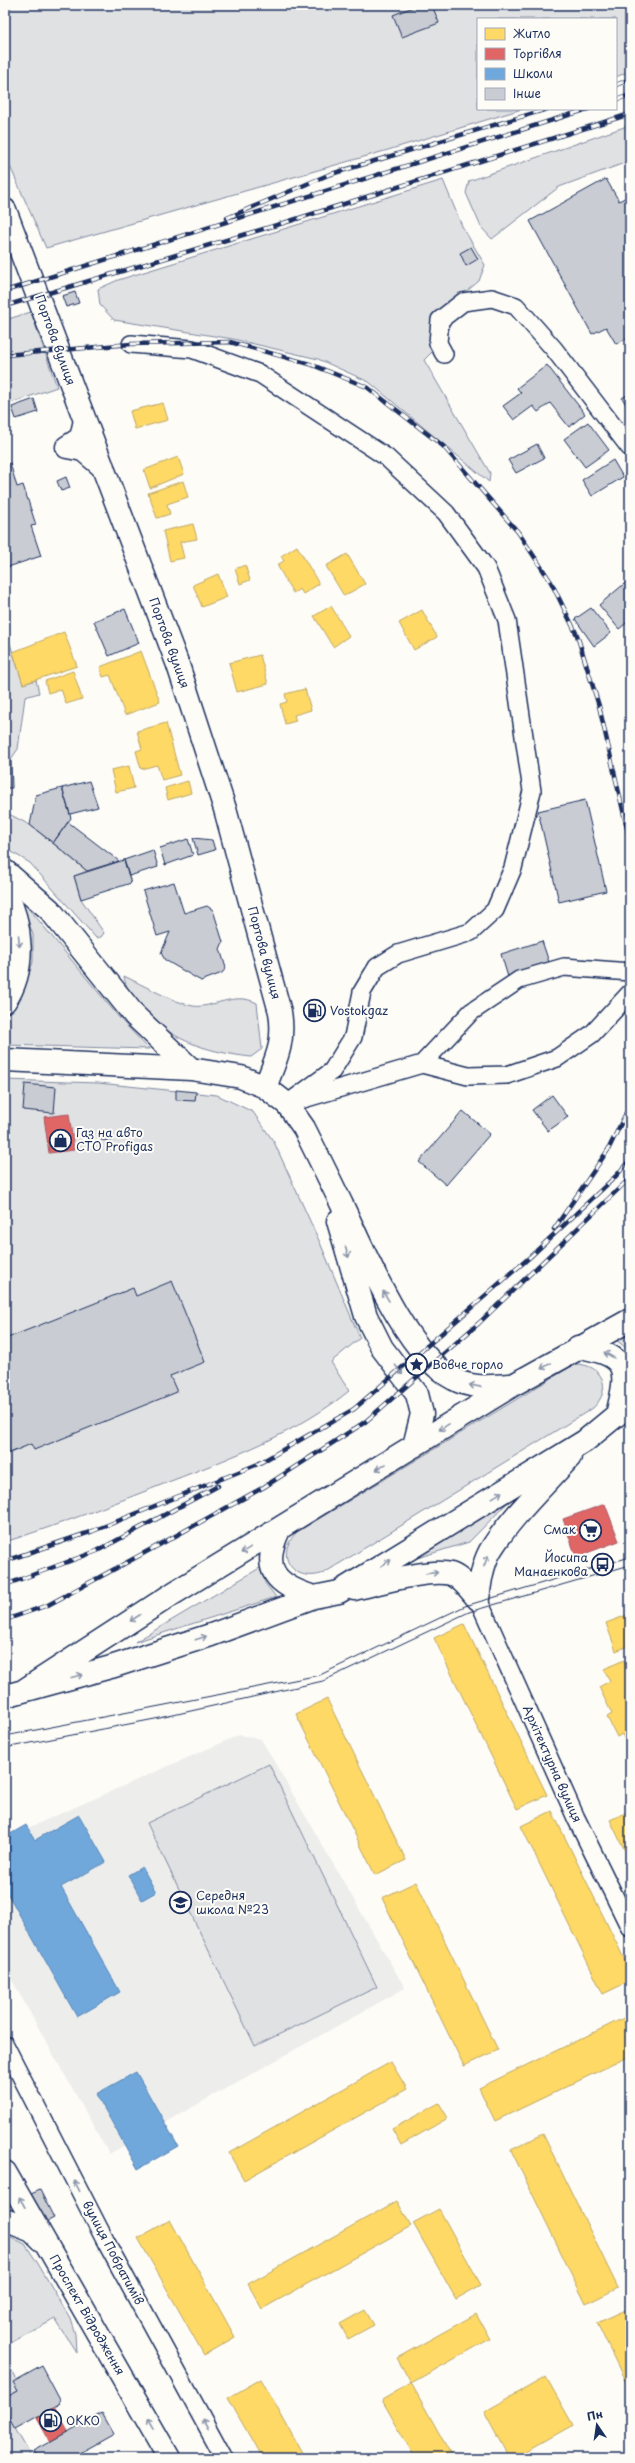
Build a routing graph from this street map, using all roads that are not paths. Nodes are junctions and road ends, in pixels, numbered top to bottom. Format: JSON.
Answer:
{"nodes":[{"id":1,"x":5,"y":210,"type":"edge"},
{"id":2,"x":9,"y":232,"type":"edge"},
{"id":3,"x":131,"y":344,"type":"dead end"},
{"id":4,"x":444,"y":354,"type":"dead end"},
{"id":5,"x":630,"y":448,"type":"edge"},
{"id":6,"x":5,"y":871,"type":"edge"},
{"id":7,"x":5,"y":890,"type":"edge"},
{"id":8,"x":630,"y":972,"type":"edge"},
{"id":9,"x":630,"y":993,"type":"edge"},
{"id":10,"x":5,"y":1001,"type":"edge"},
{"id":11,"x":5,"y":1060,"type":"edge"},
{"id":12,"x":422,"y":1064,"type":"junction"},
{"id":13,"x":191,"y":1068,"type":"junction"},
{"id":14,"x":265,"y":1087,"type":"junction"},
{"id":15,"x":287,"y":1104,"type":"junction"},
{"id":16,"x":327,"y":1173,"type":"junction"},
{"id":17,"x":630,"y":1320,"type":"edge"},
{"id":18,"x":578,"y":1347,"type":"junction"},
{"id":19,"x":513,"y":1385,"type":"junction"},
{"id":20,"x":624,"y":1410,"type":"edge"},
{"id":21,"x":585,"y":1441,"type":"junction"},
{"id":22,"x":414,"y":1446,"type":"junction"},
{"id":23,"x":279,"y":1530,"type":"junction"},
{"id":24,"x":339,"y":1592,"type":"junction"},
{"id":25,"x":314,"y":1597,"type":"junction"},
{"id":26,"x":478,"y":1599,"type":"junction"},
{"id":27,"x":26,"y":1689,"type":"junction"},
{"id":28,"x":5,"y":1696,"type":"edge"},
{"id":29,"x":630,"y":1928,"type":"edge"},
{"id":30,"x":5,"y":2045,"type":"edge"},
{"id":31,"x":5,"y":2172,"type":"edge"},
{"id":32,"x":5,"y":2220,"type":"edge"},
{"id":33,"x":47,"y":2247,"type":"junction"},
{"id":34,"x":169,"y":2458,"type":"edge"},
{"id":35,"x":224,"y":2458,"type":"edge"}],
"edges":[{"from":1,"to":2,"type":"main road","name":"Портова вулиця"},
{"from":2,"to":14,"type":"main road","name":"Портова вулиця"},
{"from":3,"to":15,"type":"street"},
{"from":4,"to":5,"type":"street"},
{"from":6,"to":13,"type":"main road"},
{"from":7,"to":10,"type":"main road","one_way":true},
{"from":8,"to":12,"type":"street"},
{"from":9,"to":12,"type":"street"},
{"from":11,"to":13,"type":"main road"},
{"from":12,"to":15,"type":"street"},
{"from":13,"to":14,"type":"main road"},
{"from":14,"to":15,"type":"main road"},
{"from":15,"to":16,"type":"main road"},
{"from":19,"to":16,"type":"main road","one_way":true},
{"from":16,"to":22,"type":"main road","one_way":true},
{"from":17,"to":18,"type":"main road"},
{"from":18,"to":19,"type":"main road","one_way":true},
{"from":20,"to":18,"type":"main road","one_way":true},
{"from":19,"to":22,"type":"main road","one_way":true},
{"from":20,"to":21,"type":"main road"},
{"from":24,"to":21,"type":"main road","one_way":true},
{"from":26,"to":21,"type":"main road","one_way":true},
{"from":22,"to":23,"type":"main road","one_way":true},
{"from":23,"to":25,"type":"main road"},
{"from":23,"to":27,"type":"main road","one_way":true},
{"from":24,"to":25,"type":"main road"},
{"from":24,"to":26,"type":"main road","one_way":true},
{"from":27,"to":25,"type":"main road","one_way":true},
{"from":26,"to":29,"type":"street","name":"Архітектурна вулиця"},
{"from":27,"to":28,"type":"main road"},
{"from":35,"to":30,"type":"street","name":"вулиця Побратимів","one_way":true},
{"from":33,"to":31,"type":"main road","name":"Проспект Відродження","one_way":true},
{"from":32,"to":33,"type":"main road"},
{"from":34,"to":33,"type":"main road","name":"Проспект Відродження","one_way":true}]}
